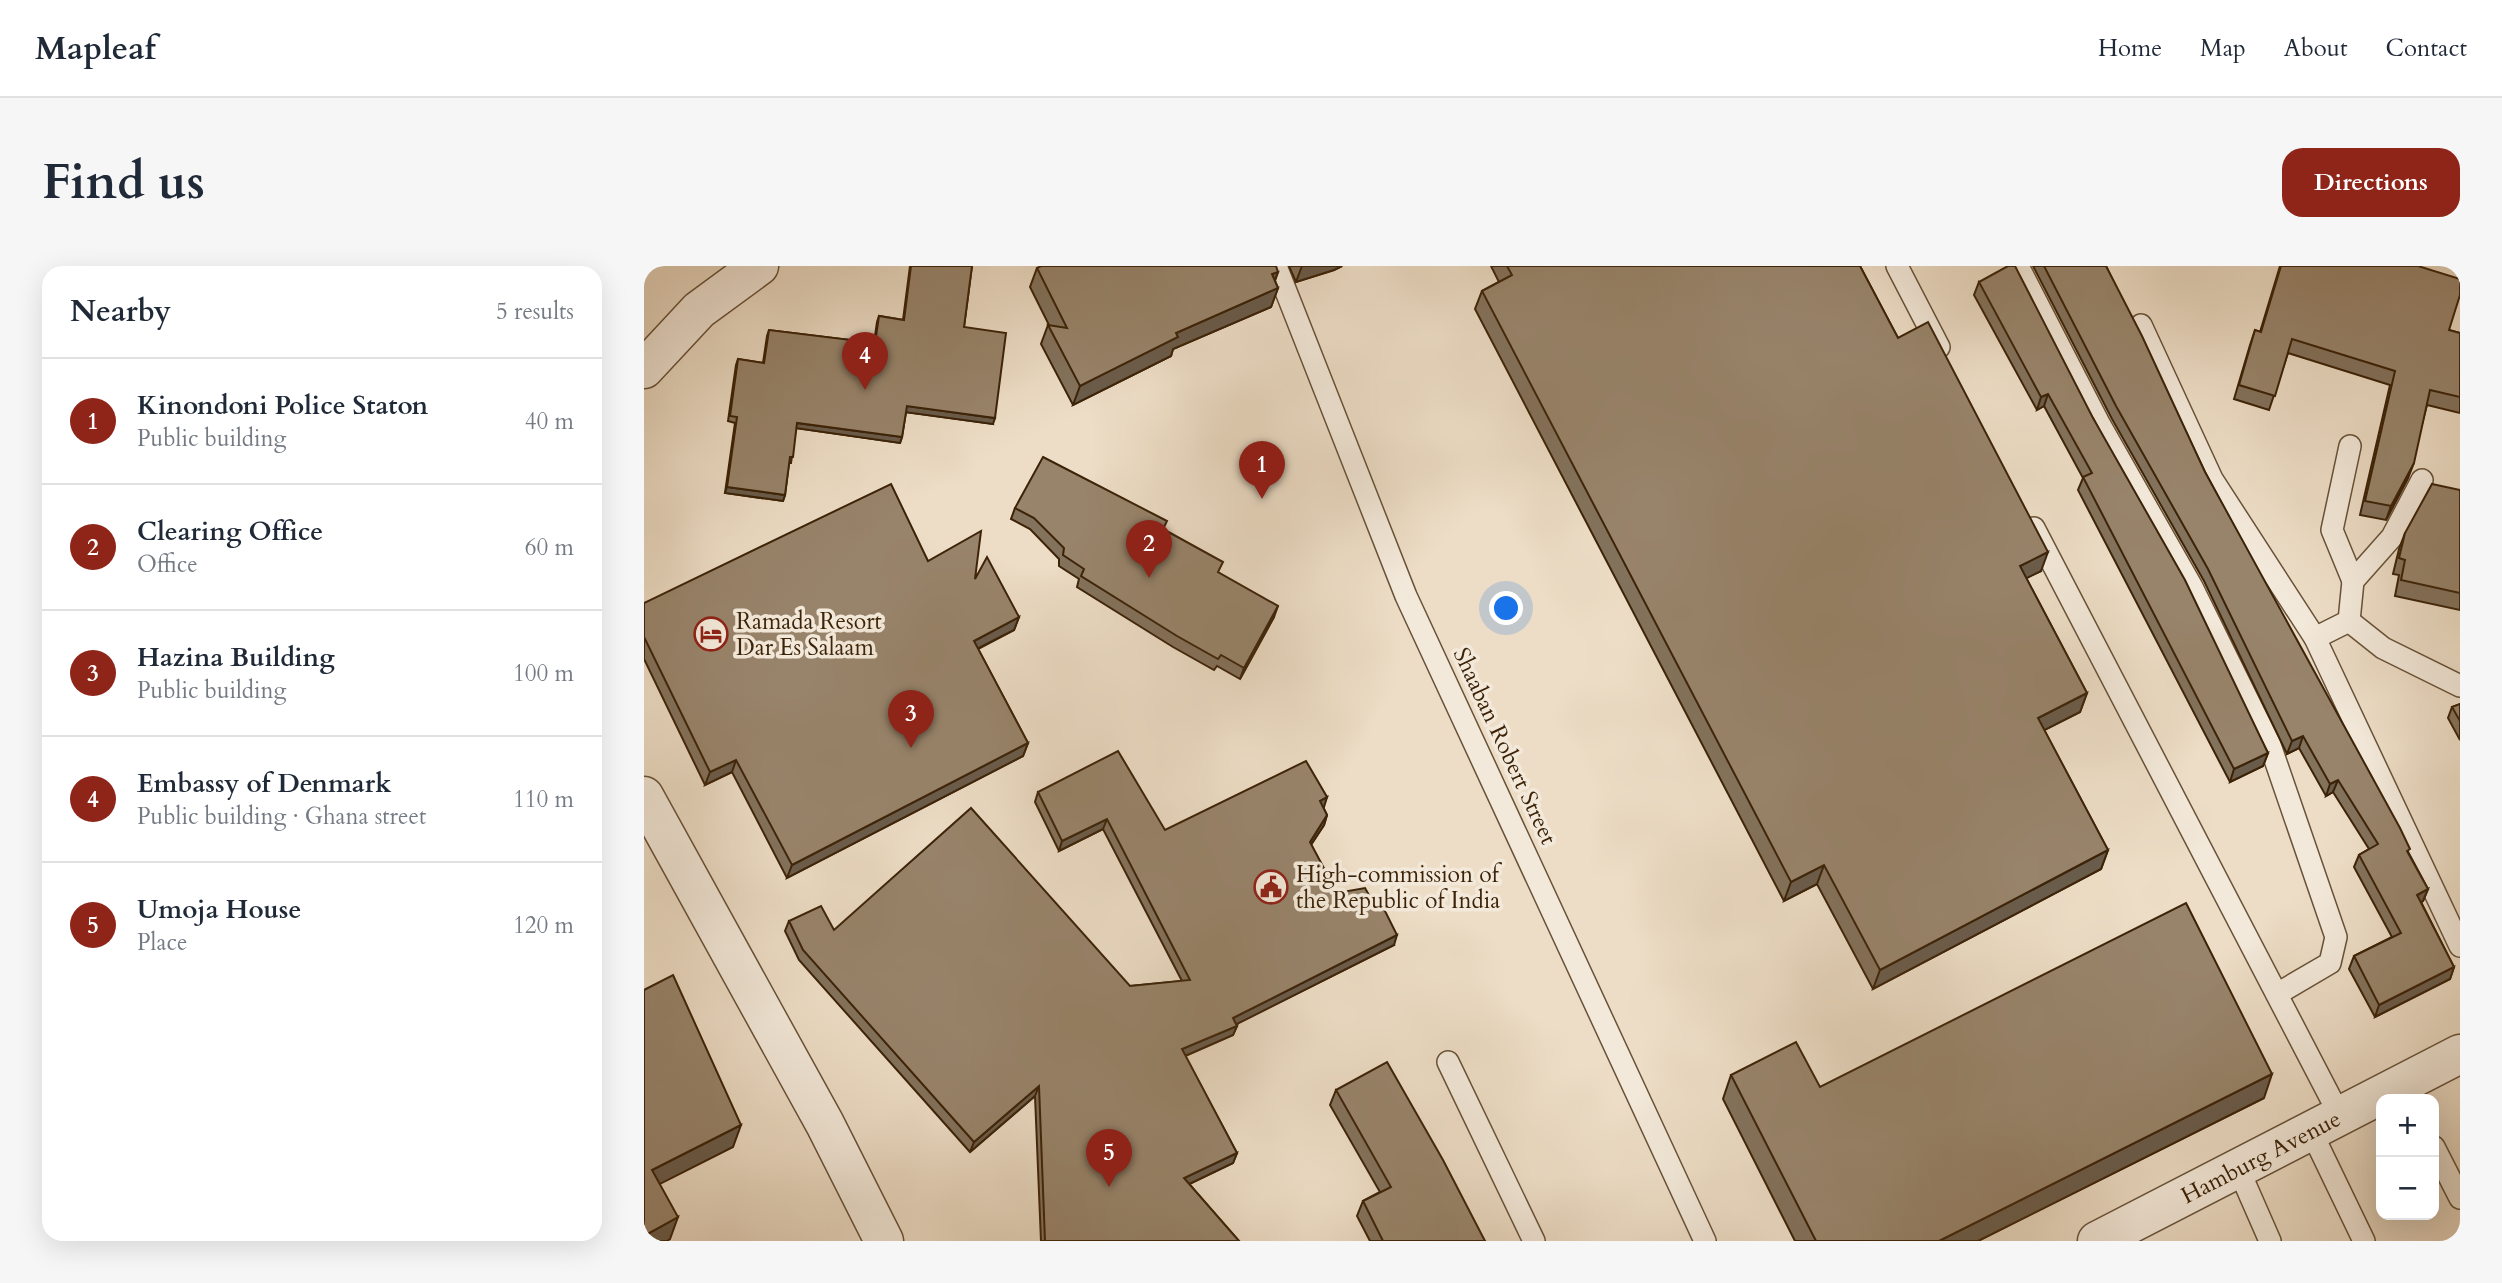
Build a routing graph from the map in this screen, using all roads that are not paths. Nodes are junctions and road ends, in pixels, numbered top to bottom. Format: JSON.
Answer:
{"nodes":[{"id":1,"x":760,"y":266,"type":"edge"},
{"id":2,"x":1276,"y":266,"type":"edge"},
{"id":3,"x":1897,"y":266,"type":"edge"},
{"id":4,"x":2018,"y":266,"type":"edge"},
{"id":5,"x":2140,"y":325,"type":"edge"},
{"id":6,"x":1949,"y":365,"type":"edge"},
{"id":7,"x":644,"y":369,"type":"edge"},
{"id":8,"x":2350,"y":446,"type":"dead end"},
{"id":9,"x":2422,"y":480,"type":"dead end"},
{"id":10,"x":2026,"y":513,"type":"edge"},
{"id":11,"x":2353,"y":581,"type":"junction"},
{"id":12,"x":2349,"y":621,"type":"junction"},
{"id":13,"x":2315,"y":638,"type":"junction"},
{"id":14,"x":2460,"y":687,"type":"edge"},
{"id":15,"x":644,"y":796,"type":"edge"},
{"id":16,"x":2460,"y":946,"type":"edge"},
{"id":17,"x":2277,"y":994,"type":"junction"},
{"id":18,"x":2460,"y":1054,"type":"edge"},
{"id":19,"x":1448,"y":1062,"type":"dead end"},
{"id":20,"x":2406,"y":1092,"type":"edge"},
{"id":21,"x":2325,"y":1123,"type":"junction"},
{"id":22,"x":2439,"y":1157,"type":"edge"},
{"id":23,"x":2238,"y":1168,"type":"junction"},
{"id":24,"x":2460,"y":1198,"type":"edge"},
{"id":25,"x":884,"y":1241,"type":"edge"},
{"id":26,"x":1534,"y":1241,"type":"edge"},
{"id":27,"x":1706,"y":1241,"type":"edge"},
{"id":28,"x":2096,"y":1241,"type":"edge"},
{"id":29,"x":2270,"y":1241,"type":"edge"},
{"id":30,"x":2364,"y":1241,"type":"edge"}],
"edges":[{"from":1,"to":7,"type":"street"},
{"from":2,"to":27,"type":"lane","name":"Shaaban Robert Street"},
{"from":3,"to":6,"type":"lane"},
{"from":4,"to":17,"type":"lane"},
{"from":5,"to":13,"type":"lane"},
{"from":8,"to":11,"type":"lane"},
{"from":9,"to":11,"type":"lane"},
{"from":10,"to":17,"type":"lane"},
{"from":11,"to":12,"type":"lane"},
{"from":12,"to":13,"type":"lane"},
{"from":12,"to":14,"type":"lane"},
{"from":13,"to":16,"type":"lane"},
{"from":15,"to":25,"type":"street"},
{"from":17,"to":21,"type":"lane"},
{"from":18,"to":20,"type":"street","name":"Hamburg Avenue"},
{"from":19,"to":26,"type":"lane"},
{"from":20,"to":21,"type":"street","name":"Hamburg Avenue"},
{"from":21,"to":23,"type":"street","name":"Hamburg Avenue"},
{"from":21,"to":30,"type":"lane"},
{"from":22,"to":24,"type":"lane"},
{"from":23,"to":28,"type":"street","name":"Hamburg Avenue"},
{"from":23,"to":29,"type":"lane"}]}
